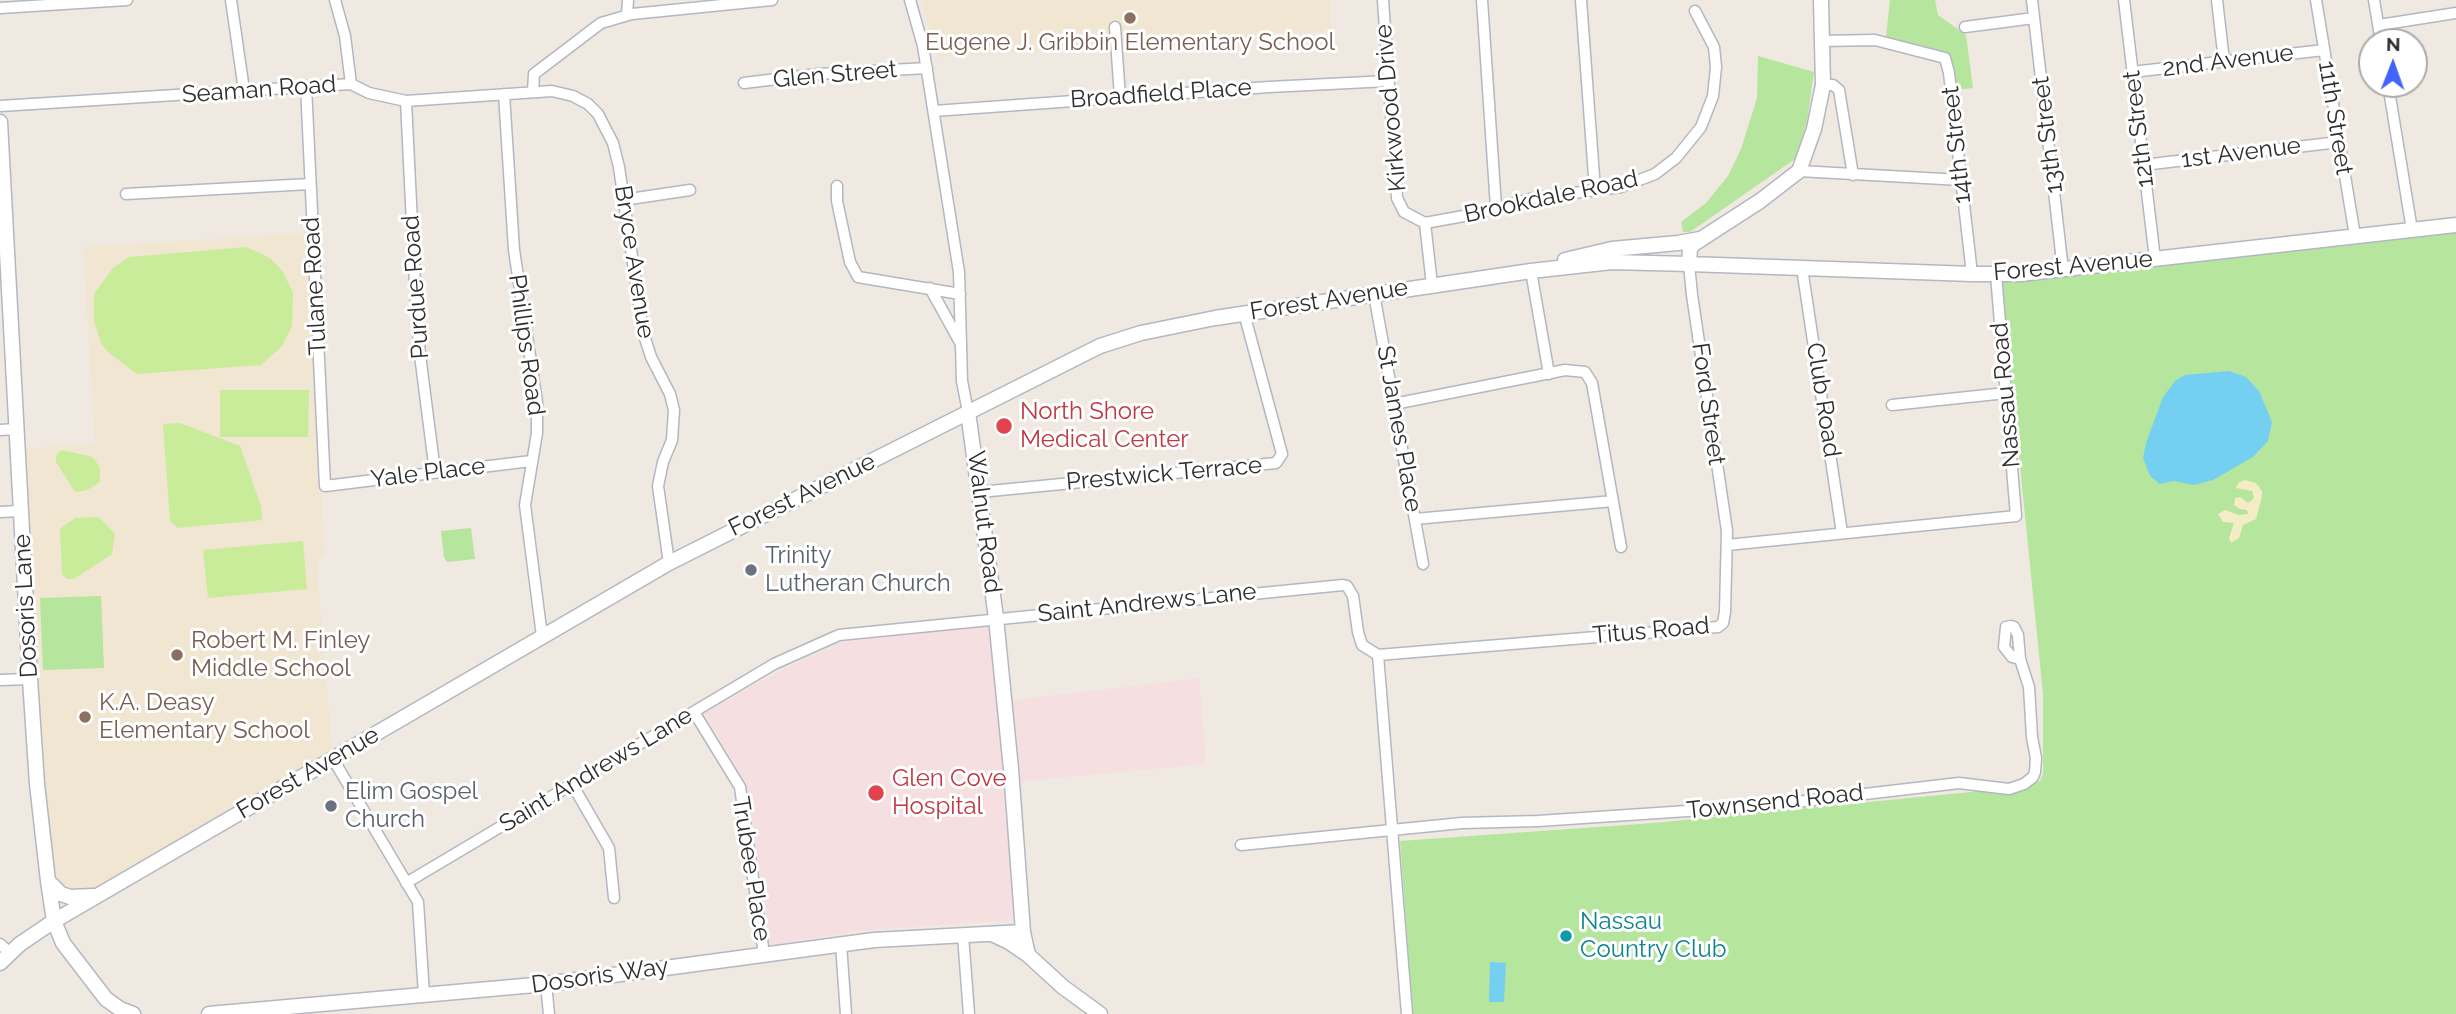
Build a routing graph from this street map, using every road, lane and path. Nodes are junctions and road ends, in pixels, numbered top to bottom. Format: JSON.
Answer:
{"nodes":[{"id":1,"x":127,"y":0,"type":"edge"},
{"id":2,"x":230,"y":0,"type":"edge"},
{"id":3,"x":335,"y":0,"type":"edge"},
{"id":4,"x":628,"y":0,"type":"edge"},
{"id":5,"x":772,"y":0,"type":"edge"},
{"id":6,"x":910,"y":0,"type":"edge"},
{"id":7,"x":1382,"y":0,"type":"edge"},
{"id":8,"x":1482,"y":0,"type":"edge"},
{"id":9,"x":1581,"y":0,"type":"edge"},
{"id":10,"x":1821,"y":0,"type":"edge"},
{"id":11,"x":2032,"y":0,"type":"edge"},
{"id":12,"x":2124,"y":0,"type":"edge"},
{"id":13,"x":2217,"y":0,"type":"edge"},
{"id":14,"x":2316,"y":0,"type":"edge"},
{"id":15,"x":2374,"y":0,"type":"edge"},
{"id":16,"x":755,"y":1,"type":"edge"},
{"id":17,"x":0,"y":8,"type":"edge"},
{"id":18,"x":1695,"y":11,"type":"dead end"},
{"id":19,"x":2456,"y":13,"type":"edge"},
{"id":20,"x":627,"y":15,"type":"junction"},
{"id":21,"x":2035,"y":18,"type":"junction"},
{"id":22,"x":2379,"y":25,"type":"junction"},
{"id":23,"x":1115,"y":27,"type":"dead end"},
{"id":24,"x":1965,"y":27,"type":"dead end"},
{"id":25,"x":2379,"y":28,"type":"edge"},
{"id":26,"x":1822,"y":41,"type":"junction"},
{"id":27,"x":2324,"y":50,"type":"junction"},
{"id":28,"x":2224,"y":61,"type":"junction"},
{"id":29,"x":927,"y":68,"type":"junction"},
{"id":30,"x":2132,"y":72,"type":"junction"},
{"id":31,"x":1388,"y":81,"type":"junction"},
{"id":32,"x":744,"y":83,"type":"dead end"},
{"id":33,"x":351,"y":84,"type":"junction"},
{"id":34,"x":1823,"y":85,"type":"junction"},
{"id":35,"x":306,"y":86,"type":"junction"},
{"id":36,"x":244,"y":90,"type":"junction"},
{"id":37,"x":533,"y":92,"type":"junction"},
{"id":38,"x":504,"y":94,"type":"junction"},
{"id":39,"x":1120,"y":97,"type":"junction"},
{"id":40,"x":2390,"y":98,"type":"edge"},
{"id":41,"x":406,"y":101,"type":"junction"},
{"id":42,"x":0,"y":106,"type":"edge"},
{"id":43,"x":934,"y":111,"type":"junction"},
{"id":44,"x":0,"y":122,"type":"edge"},
{"id":45,"x":2339,"y":142,"type":"junction"},
{"id":46,"x":2143,"y":165,"type":"junction"},
{"id":47,"x":1799,"y":171,"type":"junction"},
{"id":48,"x":1853,"y":175,"type":"junction"},
{"id":49,"x":1961,"y":180,"type":"junction"},
{"id":50,"x":310,"y":184,"type":"junction"},
{"id":51,"x":837,"y":186,"type":"dead end"},
{"id":52,"x":690,"y":190,"type":"dead end"},
{"id":53,"x":1595,"y":190,"type":"junction"},
{"id":54,"x":126,"y":194,"type":"dead end"},
{"id":55,"x":623,"y":200,"type":"junction"},
{"id":56,"x":1496,"y":207,"type":"junction"},
{"id":57,"x":1425,"y":223,"type":"junction"},
{"id":58,"x":2456,"y":225,"type":"edge"},
{"id":59,"x":2412,"y":230,"type":"junction"},
{"id":60,"x":2355,"y":236,"type":"junction"},
{"id":61,"x":1702,"y":239,"type":"junction"},
{"id":62,"x":3,"y":256,"type":"edge"},
{"id":63,"x":2155,"y":259,"type":"junction"},
{"id":64,"x":1689,"y":264,"type":"junction"},
{"id":65,"x":1802,"y":268,"type":"junction"},
{"id":66,"x":2063,"y":270,"type":"junction"},
{"id":67,"x":1531,"y":271,"type":"junction"},
{"id":68,"x":1972,"y":274,"type":"junction"},
{"id":69,"x":1996,"y":275,"type":"junction"},
{"id":70,"x":1432,"y":285,"type":"junction"},
{"id":71,"x":930,"y":288,"type":"junction"},
{"id":72,"x":960,"y":294,"type":"junction"},
{"id":73,"x":1374,"y":294,"type":"junction"},
{"id":74,"x":1244,"y":313,"type":"junction"},
{"id":75,"x":961,"y":345,"type":"junction"},
{"id":76,"x":1549,"y":374,"type":"junction"},
{"id":77,"x":2006,"y":393,"type":"junction"},
{"id":78,"x":1394,"y":404,"type":"junction"},
{"id":79,"x":1892,"y":405,"type":"dead end"},
{"id":80,"x":968,"y":412,"type":"junction"},
{"id":81,"x":16,"y":429,"type":"junction"},
{"id":82,"x":0,"y":430,"type":"edge"},
{"id":83,"x":531,"y":461,"type":"junction"},
{"id":84,"x":435,"y":472,"type":"junction"},
{"id":85,"x":325,"y":486,"type":"joint"},
{"id":86,"x":980,"y":492,"type":"junction"},
{"id":87,"x":1613,"y":500,"type":"junction"},
{"id":88,"x":20,"y":511,"type":"junction"},
{"id":89,"x":0,"y":512,"type":"edge"},
{"id":90,"x":1415,"y":519,"type":"junction"},
{"id":91,"x":1842,"y":533,"type":"junction"},
{"id":92,"x":1727,"y":545,"type":"junction"},
{"id":93,"x":1621,"y":547,"type":"dead end"},
{"id":94,"x":669,"y":563,"type":"junction"},
{"id":95,"x":1423,"y":564,"type":"dead end"},
{"id":96,"x":996,"y":618,"type":"junction"},
{"id":97,"x":542,"y":636,"type":"junction"},
{"id":98,"x":1378,"y":655,"type":"junction"},
{"id":99,"x":2020,"y":659,"type":"dead end"},
{"id":100,"x":30,"y":679,"type":"junction"},
{"id":101,"x":0,"y":680,"type":"edge"},
{"id":102,"x":694,"y":712,"type":"junction"},
{"id":103,"x":333,"y":759,"type":"junction"},
{"id":104,"x":572,"y":784,"type":"junction"},
{"id":105,"x":1393,"y":830,"type":"junction"},
{"id":106,"x":1241,"y":845,"type":"dead end"},
{"id":107,"x":48,"y":881,"type":"junction"},
{"id":108,"x":406,"y":883,"type":"junction"},
{"id":109,"x":98,"y":896,"type":"junction"},
{"id":110,"x":614,"y":898,"type":"dead end"},
{"id":111,"x":54,"y":921,"type":"junction"},
{"id":112,"x":1023,"y":932,"type":"junction"},
{"id":113,"x":991,"y":934,"type":"junction"},
{"id":114,"x":963,"y":936,"type":"junction"},
{"id":115,"x":841,"y":944,"type":"junction"},
{"id":116,"x":3,"y":953,"type":"edge"},
{"id":117,"x":764,"y":954,"type":"junction"},
{"id":118,"x":1028,"y":955,"type":"junction"},
{"id":119,"x":546,"y":984,"type":"junction"},
{"id":120,"x":424,"y":995,"type":"junction"},
{"id":121,"x":241,"y":1013,"type":"edge"},
{"id":122,"x":134,"y":1014,"type":"edge"},
{"id":123,"x":209,"y":1014,"type":"edge"},
{"id":124,"x":549,"y":1014,"type":"edge"},
{"id":125,"x":846,"y":1014,"type":"edge"},
{"id":126,"x":968,"y":1014,"type":"edge"},
{"id":127,"x":1100,"y":1014,"type":"edge"},
{"id":128,"x":1407,"y":1014,"type":"edge"}],
"edges":[{"from":1,"to":17,"type":"street"},
{"from":2,"to":36,"type":"street"},
{"from":3,"to":33,"type":"street"},
{"from":4,"to":20,"type":"street"},
{"from":5,"to":16,"type":"street"},
{"from":6,"to":29,"type":"street","name":"Walnut Road"},
{"from":7,"to":31,"type":"street","name":"Kirkwood Drive"},
{"from":8,"to":56,"type":"street"},
{"from":9,"to":53,"type":"street"},
{"from":10,"to":26,"type":"main road"},
{"from":11,"to":21,"type":"street","name":"13th Street"},
{"from":12,"to":30,"type":"street","name":"12th Street"},
{"from":13,"to":28,"type":"street"},
{"from":14,"to":27,"type":"street","name":"11th Street"},
{"from":15,"to":22,"type":"street"},
{"from":16,"to":20,"type":"street"},
{"from":18,"to":53,"type":"street","name":"Brookdale Road"},
{"from":19,"to":22,"type":"street"},
{"from":20,"to":37,"type":"street"},
{"from":21,"to":24,"type":"street"},
{"from":21,"to":66,"type":"street","name":"13th Street"},
{"from":22,"to":25,"type":"street"},
{"from":23,"to":39,"type":"street"},
{"from":26,"to":34,"type":"main road"},
{"from":26,"to":49,"type":"street","name":"14th Street"},
{"from":27,"to":28,"type":"street","name":"2nd Avenue"},
{"from":27,"to":45,"type":"street","name":"11th Street"},
{"from":28,"to":30,"type":"street","name":"2nd Avenue"},
{"from":29,"to":32,"type":"street","name":"Glen Street"},
{"from":29,"to":43,"type":"street","name":"Walnut Road"},
{"from":30,"to":46,"type":"street","name":"12th Street"},
{"from":31,"to":39,"type":"street","name":"Broadfield Place"},
{"from":31,"to":57,"type":"street","name":"Kirkwood Drive"},
{"from":33,"to":35,"type":"street","name":"Seaman Road"},
{"from":33,"to":41,"type":"street","name":"Seaman Road"},
{"from":34,"to":47,"type":"main road"},
{"from":34,"to":48,"type":"street"},
{"from":35,"to":36,"type":"street","name":"Seaman Road"},
{"from":35,"to":50,"type":"street","name":"Tulane Road"},
{"from":36,"to":42,"type":"street","name":"Seaman Road"},
{"from":37,"to":38,"type":"street","name":"Seaman Road"},
{"from":37,"to":55,"type":"street","name":"Bryce Avenue"},
{"from":38,"to":41,"type":"street","name":"Seaman Road"},
{"from":38,"to":83,"type":"street","name":"Phillips Road"},
{"from":39,"to":43,"type":"street","name":"Broadfield Place"},
{"from":40,"to":59,"type":"street"},
{"from":41,"to":84,"type":"street","name":"Purdue Road"},
{"from":43,"to":72,"type":"street","name":"Walnut Road"},
{"from":44,"to":62,"type":"main road","name":"Dosoris Lane"},
{"from":45,"to":46,"type":"street","name":"1st Avenue"},
{"from":45,"to":60,"type":"street","name":"11th Street"},
{"from":46,"to":63,"type":"street","name":"12th Street"},
{"from":47,"to":48,"type":"street"},
{"from":47,"to":61,"type":"main road"},
{"from":48,"to":49,"type":"street"},
{"from":49,"to":68,"type":"street","name":"14th Street"},
{"from":50,"to":54,"type":"street"},
{"from":50,"to":85,"type":"street","name":"Tulane Road"},
{"from":51,"to":71,"type":"street"},
{"from":52,"to":55,"type":"street"},
{"from":53,"to":56,"type":"street","name":"Brookdale Road"},
{"from":55,"to":94,"type":"street","name":"Bryce Avenue"},
{"from":56,"to":57,"type":"street","name":"Brookdale Road"},
{"from":57,"to":70,"type":"street","name":"Kirkwood Drive"},
{"from":58,"to":59,"type":"main road","name":"Forest Avenue"},
{"from":59,"to":60,"type":"main road","name":"Forest Avenue"},
{"from":60,"to":63,"type":"main road","name":"Forest Avenue"},
{"from":61,"to":64,"type":"main road"},
{"from":61,"to":67,"type":"main road"},
{"from":62,"to":81,"type":"main road","name":"Dosoris Lane"},
{"from":63,"to":66,"type":"main road","name":"Forest Avenue"},
{"from":64,"to":65,"type":"main road","name":"Forest Avenue"},
{"from":64,"to":67,"type":"main road","name":"Forest Avenue"},
{"from":64,"to":92,"type":"street","name":"Ford Street"},
{"from":65,"to":68,"type":"main road","name":"Forest Avenue"},
{"from":65,"to":91,"type":"street","name":"Club Road"},
{"from":66,"to":69,"type":"main road","name":"Forest Avenue"},
{"from":67,"to":70,"type":"main road","name":"Forest Avenue"},
{"from":67,"to":76,"type":"street"},
{"from":68,"to":69,"type":"main road","name":"Forest Avenue"},
{"from":69,"to":77,"type":"street","name":"Nassau Road"},
{"from":70,"to":73,"type":"main road","name":"Forest Avenue"},
{"from":71,"to":72,"type":"street"},
{"from":71,"to":75,"type":"street"},
{"from":72,"to":75,"type":"street","name":"Walnut Road"},
{"from":73,"to":74,"type":"main road","name":"Forest Avenue"},
{"from":73,"to":78,"type":"street","name":"St James Place"},
{"from":74,"to":80,"type":"main road","name":"Forest Avenue"},
{"from":74,"to":86,"type":"street","name":"Prestwick Terrace"},
{"from":75,"to":80,"type":"street","name":"Walnut Road"},
{"from":76,"to":78,"type":"street"},
{"from":76,"to":87,"type":"street"},
{"from":77,"to":79,"type":"street"},
{"from":77,"to":91,"type":"street","name":"Nassau Road"},
{"from":78,"to":90,"type":"street","name":"St James Place"},
{"from":80,"to":86,"type":"main road","name":"Walnut Road"},
{"from":80,"to":94,"type":"main road","name":"Forest Avenue"},
{"from":81,"to":82,"type":"street"},
{"from":81,"to":88,"type":"main road","name":"Dosoris Lane"},
{"from":83,"to":84,"type":"street","name":"Yale Place"},
{"from":83,"to":97,"type":"street","name":"Phillips Road"},
{"from":84,"to":85,"type":"street","name":"Yale Place"},
{"from":86,"to":96,"type":"main road","name":"Walnut Road"},
{"from":87,"to":90,"type":"street"},
{"from":87,"to":93,"type":"street"},
{"from":88,"to":89,"type":"street"},
{"from":88,"to":100,"type":"main road","name":"Dosoris Lane"},
{"from":90,"to":95,"type":"street","name":"St James Place"},
{"from":91,"to":92,"type":"street"},
{"from":92,"to":98,"type":"street","name":"Titus Road"},
{"from":94,"to":97,"type":"main road","name":"Forest Avenue"},
{"from":96,"to":98,"type":"street","name":"Saint Andrews Lane"},
{"from":96,"to":102,"type":"street","name":"Saint Andrews Lane"},
{"from":96,"to":112,"type":"main road","name":"Walnut Road"},
{"from":97,"to":103,"type":"main road","name":"Forest Avenue"},
{"from":98,"to":105,"type":"street"},
{"from":99,"to":105,"type":"street","name":"Townsend Road"},
{"from":100,"to":101,"type":"street"},
{"from":100,"to":107,"type":"main road","name":"Dosoris Lane"},
{"from":102,"to":104,"type":"street","name":"Saint Andrews Lane"},
{"from":102,"to":117,"type":"street","name":"Trubee Place"},
{"from":103,"to":108,"type":"street"},
{"from":103,"to":109,"type":"main road","name":"Forest Avenue"},
{"from":104,"to":108,"type":"street","name":"Saint Andrews Lane"},
{"from":104,"to":110,"type":"street"},
{"from":105,"to":106,"type":"street"},
{"from":105,"to":128,"type":"street"},
{"from":107,"to":109,"type":"main road"},
{"from":107,"to":111,"type":"main road","name":"Dosoris Lane"},
{"from":108,"to":120,"type":"street"},
{"from":109,"to":111,"type":"main road","name":"Forest Avenue"},
{"from":111,"to":116,"type":"main road","name":"Forest Avenue"},
{"from":111,"to":122,"type":"main road"},
{"from":112,"to":113,"type":"main road","name":"Dosoris Way"},
{"from":112,"to":118,"type":"main road","name":"Walnut Road"},
{"from":113,"to":114,"type":"main road","name":"Dosoris Way"},
{"from":113,"to":118,"type":"main road"},
{"from":114,"to":115,"type":"main road","name":"Dosoris Way"},
{"from":114,"to":126,"type":"street"},
{"from":115,"to":117,"type":"main road","name":"Dosoris Way"},
{"from":115,"to":125,"type":"street"},
{"from":117,"to":119,"type":"main road","name":"Dosoris Way"},
{"from":118,"to":127,"type":"main road"},
{"from":119,"to":120,"type":"main road","name":"Dosoris Way"},
{"from":119,"to":124,"type":"street"},
{"from":120,"to":121,"type":"main road","name":"Dosoris Way"},
{"from":121,"to":123,"type":"main road","name":"Dosoris Way"}]}
